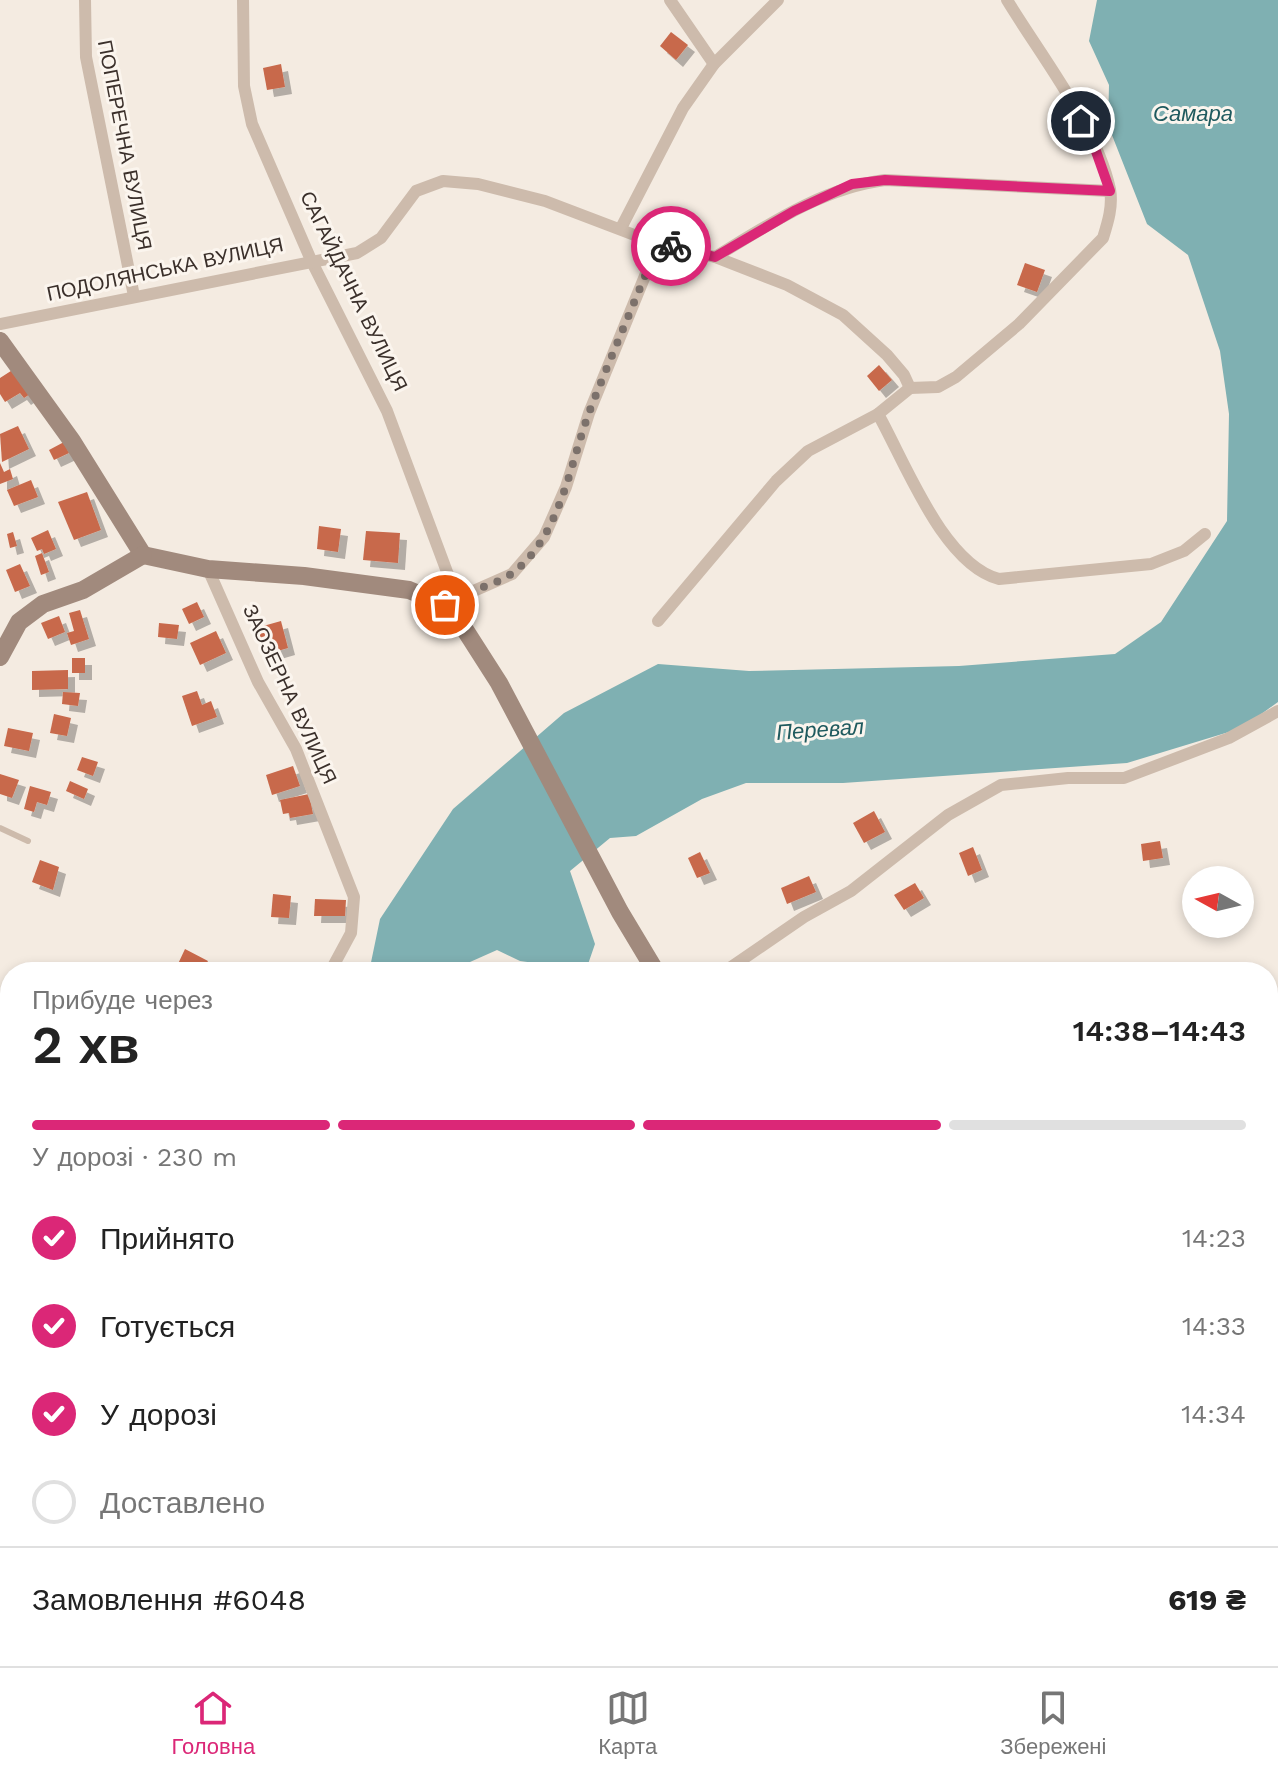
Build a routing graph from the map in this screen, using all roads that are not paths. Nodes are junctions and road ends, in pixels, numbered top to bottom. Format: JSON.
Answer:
{"nodes":[{"id":1,"x":85,"y":0,"type":"edge"},
{"id":2,"x":243,"y":0,"type":"edge"},
{"id":3,"x":670,"y":0,"type":"edge"},
{"id":4,"x":778,"y":0,"type":"edge"},
{"id":5,"x":1007,"y":0,"type":"edge"},
{"id":6,"x":714,"y":64,"type":"junction"},
{"id":7,"x":1110,"y":191,"type":"junction"},
{"id":8,"x":621,"y":228,"type":"junction"},
{"id":9,"x":658,"y":244,"type":"junction"},
{"id":10,"x":715,"y":257,"type":"junction"},
{"id":11,"x":311,"y":260,"type":"junction"},
{"id":12,"x":134,"y":296,"type":"junction"},
{"id":13,"x":0,"y":324,"type":"edge"},
{"id":14,"x":0,"y":341,"type":"edge"},
{"id":15,"x":910,"y":388,"type":"junction"},
{"id":16,"x":878,"y":414,"type":"junction"},
{"id":17,"x":1205,"y":534,"type":"dead end"},
{"id":18,"x":143,"y":555,"type":"junction"},
{"id":19,"x":208,"y":569,"type":"junction"},
{"id":20,"x":451,"y":601,"type":"junction"},
{"id":21,"x":658,"y":621,"type":"dead end"},
{"id":22,"x":0,"y":657,"type":"edge"},
{"id":23,"x":1278,"y":711,"type":"edge"},
{"id":24,"x":0,"y":828,"type":"edge"},
{"id":25,"x":28,"y":841,"type":"dead end"},
{"id":26,"x":335,"y":962,"type":"edge"},
{"id":27,"x":650,"y":962,"type":"edge"},
{"id":28,"x":739,"y":962,"type":"edge"}],
"edges":[{"from":1,"to":12,"type":"street","name":"ПОПЕРЕЧНА ВУЛИЦЯ"},
{"from":2,"to":11,"type":"street","name":"САГАЙДАЧНА ВУЛИЦЯ"},
{"from":3,"to":6,"type":"street"},
{"from":4,"to":6,"type":"street"},
{"from":5,"to":7,"type":"street"},
{"from":6,"to":8,"type":"street"},
{"from":7,"to":10,"type":"street"},
{"from":7,"to":15,"type":"street"},
{"from":8,"to":9,"type":"street","name":"ПОДОЛЯНСЬКА ВУЛИЦЯ"},
{"from":8,"to":11,"type":"street","name":"ПОДОЛЯНСЬКА ВУЛИЦЯ"},
{"from":9,"to":10,"type":"street","name":"ПОДОЛЯНСЬКА ВУЛИЦЯ"},
{"from":9,"to":20,"type":"street"},
{"from":10,"to":15,"type":"street","name":"ПОДОЛЯНСЬКА ВУЛИЦЯ"},
{"from":11,"to":12,"type":"street","name":"ПОДОЛЯНСЬКА ВУЛИЦЯ"},
{"from":11,"to":20,"type":"street","name":"САГАЙДАЧНА ВУЛИЦЯ"},
{"from":12,"to":13,"type":"street","name":"ПОДОЛЯНСЬКА ВУЛИЦЯ"},
{"from":14,"to":18,"type":"street"},
{"from":15,"to":16,"type":"street"},
{"from":16,"to":17,"type":"street"},
{"from":16,"to":21,"type":"street"},
{"from":18,"to":19,"type":"street"},
{"from":18,"to":22,"type":"street"},
{"from":19,"to":20,"type":"street"},
{"from":19,"to":26,"type":"street","name":"ЗАОЗЕРНА ВУЛИЦЯ"},
{"from":20,"to":27,"type":"street","name":"САГАЙДАЧНА ВУЛИЦЯ"},
{"from":23,"to":28,"type":"street"},
{"from":24,"to":25,"type":"lane"}]}
